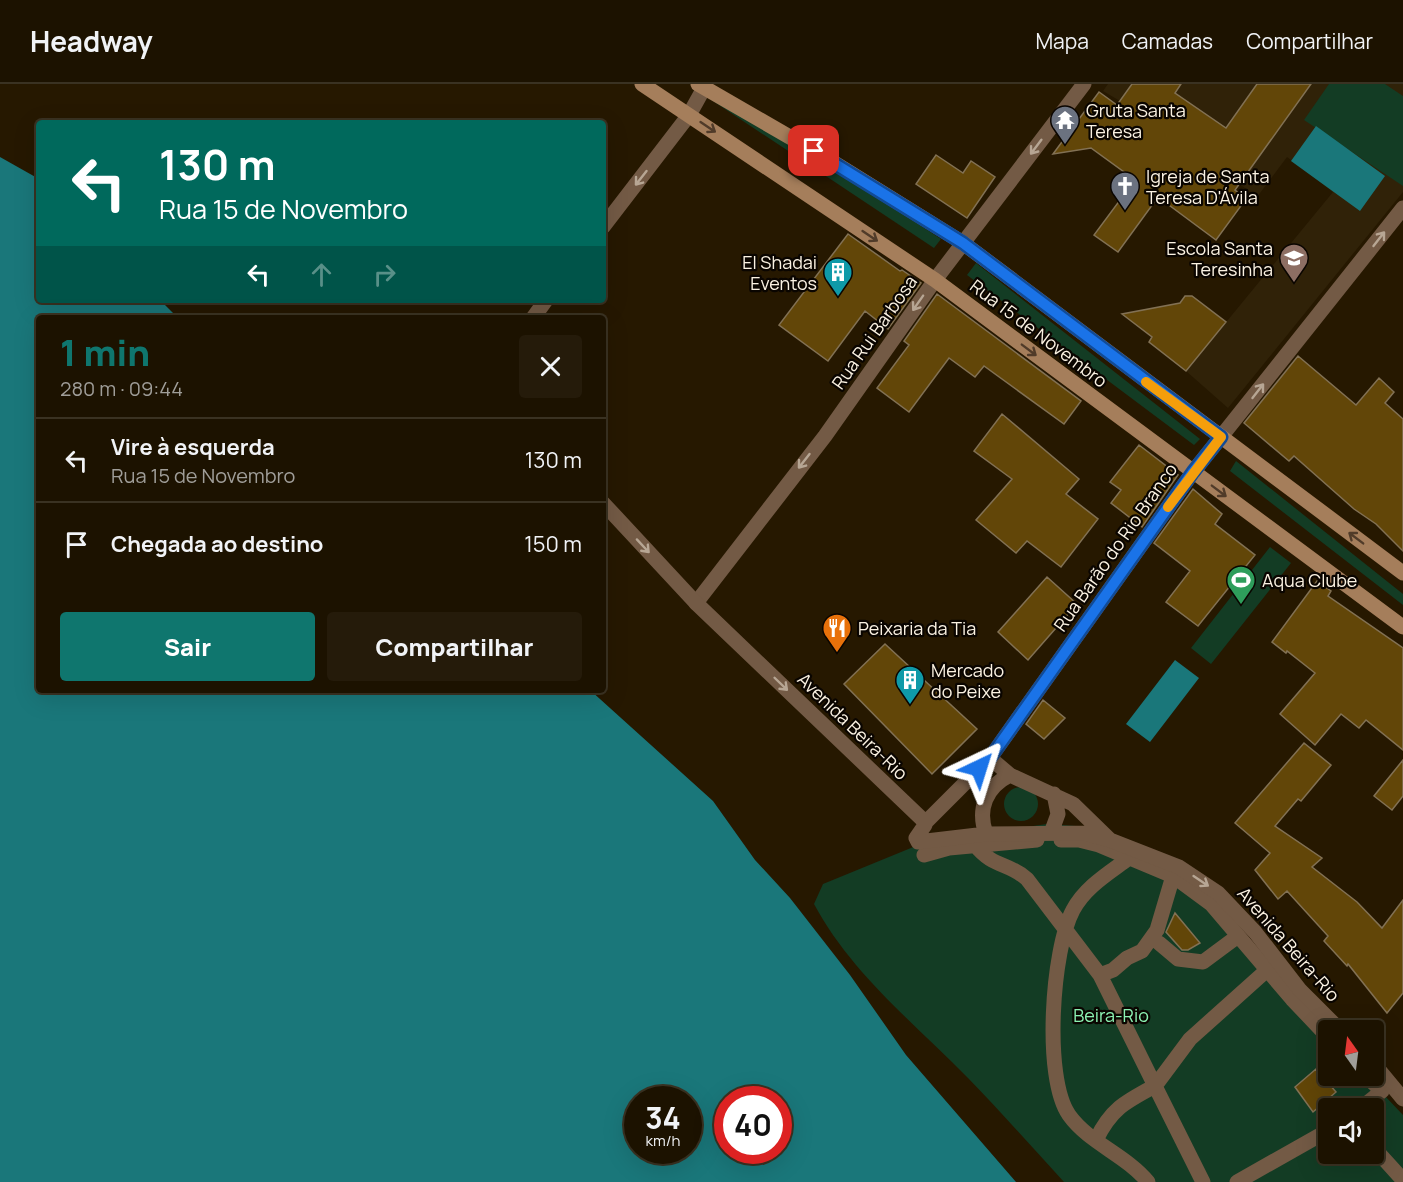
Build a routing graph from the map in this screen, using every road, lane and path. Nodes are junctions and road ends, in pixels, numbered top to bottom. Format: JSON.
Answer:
{"nodes":[{"id":1,"x":642,"y":84,"type":"edge"},
{"id":2,"x":1084,"y":84,"type":"edge"},
{"id":3,"x":703,"y":85,"type":"edge"},
{"id":4,"x":690,"y":115,"type":"junction"},
{"id":5,"x":1403,"y":208,"type":"edge"},
{"id":6,"x":606,"y":223,"type":"edge"},
{"id":7,"x":963,"y":243,"type":"junction"},
{"id":8,"x":935,"y":280,"type":"junction"},
{"id":9,"x":544,"y":303,"type":"edge"},
{"id":10,"x":534,"y":315,"type":"edge"},
{"id":11,"x":1221,"y":437,"type":"junction"},
{"id":12,"x":1193,"y":472,"type":"junction"},
{"id":13,"x":606,"y":506,"type":"edge"},
{"id":14,"x":1403,"y":573,"type":"edge"},
{"id":15,"x":696,"y":603,"type":"junction"},
{"id":16,"x":1403,"y":627,"type":"edge"},
{"id":17,"x":990,"y":758,"type":"junction"},
{"id":18,"x":1010,"y":775,"type":"junction"},
{"id":19,"x":1054,"y":794,"type":"junction"},
{"id":20,"x":925,"y":823,"type":"junction"},
{"id":21,"x":1051,"y":833,"type":"junction"},
{"id":22,"x":981,"y":839,"type":"junction"},
{"id":23,"x":1110,"y":840,"type":"junction"},
{"id":24,"x":924,"y":855,"type":"dead end"},
{"id":25,"x":1129,"y":858,"type":"junction"},
{"id":26,"x":1173,"y":876,"type":"junction"},
{"id":27,"x":1065,"y":932,"type":"junction"},
{"id":28,"x":1238,"y":936,"type":"junction"},
{"id":29,"x":1159,"y":943,"type":"dead end"},
{"id":30,"x":1267,"y":970,"type":"junction"},
{"id":31,"x":1100,"y":975,"type":"junction"},
{"id":32,"x":1330,"y":1020,"type":"edge"},
{"id":33,"x":1318,"y":1026,"type":"edge"},
{"id":34,"x":1384,"y":1076,"type":"edge"},
{"id":35,"x":1155,"y":1086,"type":"junction"},
{"id":36,"x":1377,"y":1086,"type":"edge"},
{"id":37,"x":1373,"y":1098,"type":"edge"},
{"id":38,"x":1403,"y":1099,"type":"edge"},
{"id":39,"x":1318,"y":1136,"type":"edge"},
{"id":40,"x":1096,"y":1140,"type":"junction"},
{"id":41,"x":1384,"y":1159,"type":"edge"},
{"id":42,"x":1403,"y":1180,"type":"edge"},
{"id":43,"x":1148,"y":1182,"type":"edge"},
{"id":44,"x":1203,"y":1182,"type":"edge"},
{"id":45,"x":1237,"y":1182,"type":"edge"}],
"edges":[{"from":1,"to":4,"type":"main road","name":"Rua 15 de Novembro"},
{"from":2,"to":7,"type":"street","name":"Rua Rui Barbosa","one_way":true},
{"from":3,"to":4,"type":"street"},
{"from":3,"to":7,"type":"main road","name":"Rua 15 de Novembro"},
{"from":4,"to":6,"type":"street","one_way":true},
{"from":4,"to":8,"type":"main road","name":"Rua 15 de Novembro","one_way":true},
{"from":11,"to":5,"type":"street","name":"Rua Barão do Rio Branco","one_way":true},
{"from":7,"to":8,"type":"street","name":"Rua Rui Barbosa"},
{"from":7,"to":11,"type":"main road","name":"Rua 15 de Novembro"},
{"from":8,"to":12,"type":"main road","name":"Rua 15 de Novembro","one_way":true},
{"from":8,"to":15,"type":"street","name":"Rua Rui Barbosa","one_way":true},
{"from":9,"to":10,"type":"street"},
{"from":11,"to":12,"type":"street","name":"Rua Barão do Rio Branco"},
{"from":14,"to":11,"type":"main road","name":"Rua 15 de Novembro","one_way":true},
{"from":12,"to":16,"type":"main road","name":"Rua 15 de Novembro","one_way":true},
{"from":12,"to":17,"type":"street","name":"Rua Barão do Rio Branco"},
{"from":13,"to":15,"type":"street","name":"Avenida Beira-Rio","one_way":true},
{"from":15,"to":20,"type":"street","name":"Avenida Beira-Rio","one_way":true},
{"from":17,"to":18,"type":"street","name":"Avenida Beira-Rio"},
{"from":17,"to":20,"type":"street","name":"Rua Barão do Rio Branco"},
{"from":18,"to":19,"type":"street","name":"Avenida Beira-Rio"},
{"from":18,"to":22,"type":"street"},
{"from":19,"to":21,"type":"street"},
{"from":19,"to":23,"type":"street","name":"Avenida Beira-Rio"},
{"from":20,"to":22,"type":"street","name":"Avenida Beira-Rio"},
{"from":21,"to":22,"type":"street","name":"Avenida Beira-Rio"},
{"from":21,"to":23,"type":"street","name":"Avenida Beira-Rio"},
{"from":22,"to":24,"type":"street"},
{"from":22,"to":25,"type":"street"},
{"from":22,"to":27,"type":"street"},
{"from":23,"to":32,"type":"street","name":"Avenida Beira-Rio","one_way":true},
{"from":25,"to":26,"type":"street"},
{"from":25,"to":27,"type":"street"},
{"from":26,"to":28,"type":"street"},
{"from":26,"to":31,"type":"street"},
{"from":27,"to":31,"type":"street"},
{"from":27,"to":40,"type":"street"},
{"from":28,"to":29,"type":"street"},
{"from":28,"to":30,"type":"street"},
{"from":30,"to":33,"type":"street"},
{"from":30,"to":35,"type":"street"},
{"from":31,"to":35,"type":"street"},
{"from":34,"to":38,"type":"street"},
{"from":35,"to":40,"type":"street"},
{"from":35,"to":44,"type":"street"},
{"from":36,"to":37,"type":"street"},
{"from":39,"to":45,"type":"street"},
{"from":40,"to":43,"type":"street"},
{"from":41,"to":42,"type":"street"}]}
